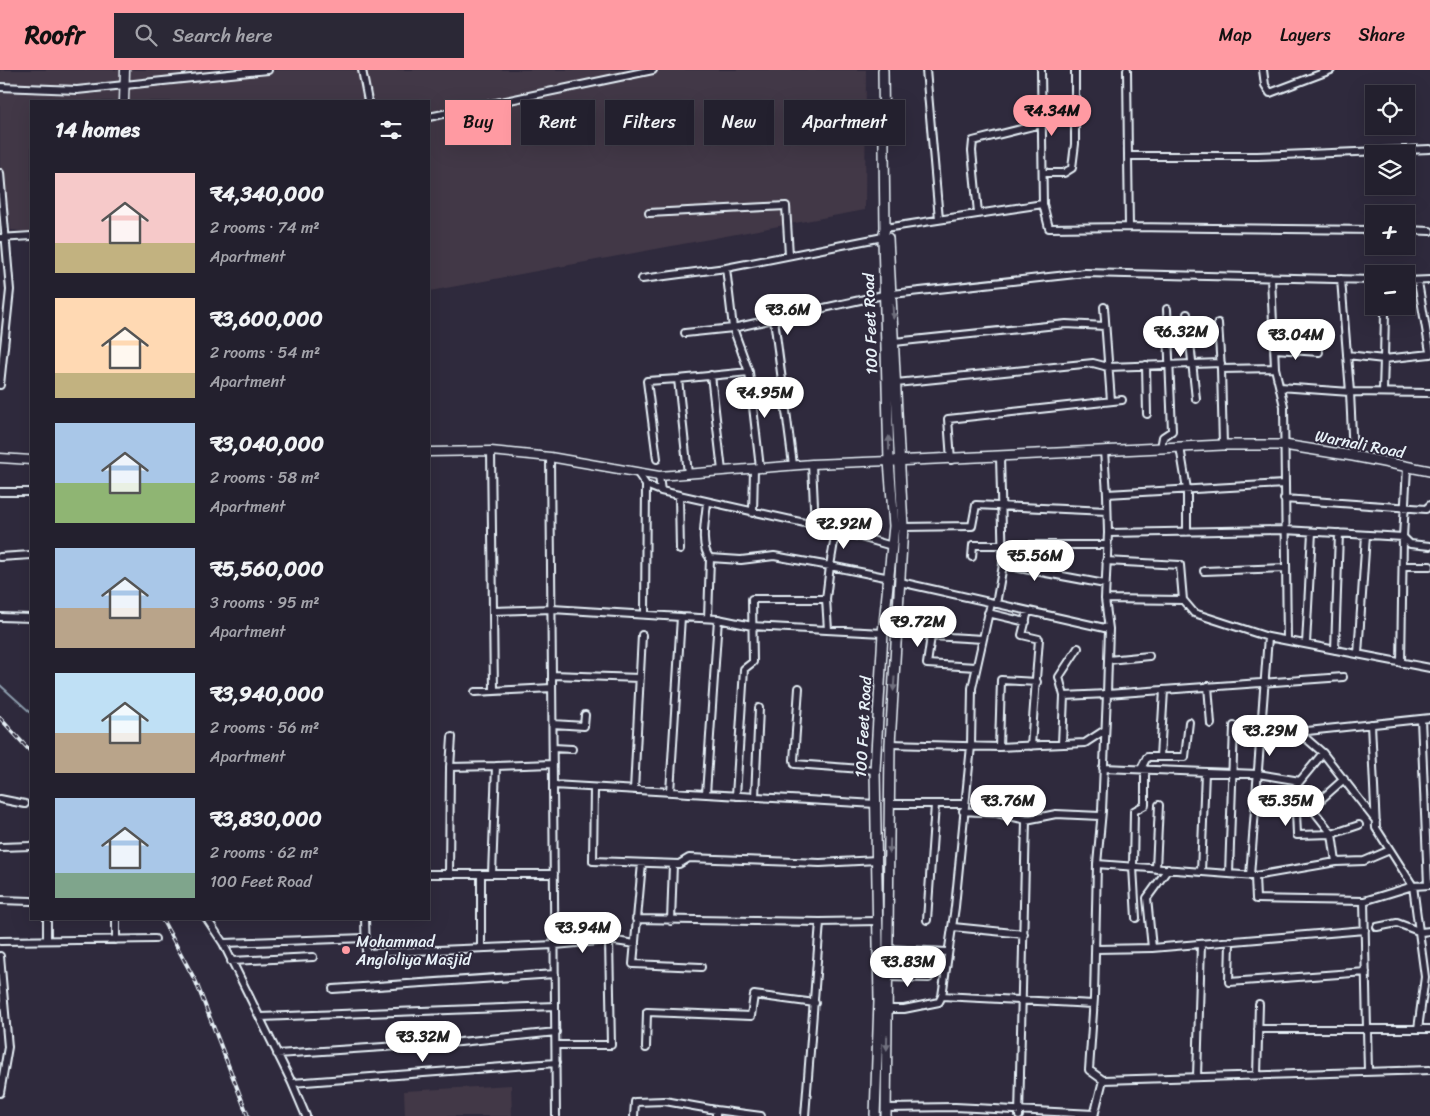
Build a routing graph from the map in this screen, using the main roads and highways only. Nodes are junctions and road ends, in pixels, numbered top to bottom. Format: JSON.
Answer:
{"nodes":[{"id":1,"x":883,"y":70,"type":"edge"},
{"id":2,"x":887,"y":295,"type":"junction"},
{"id":3,"x":889,"y":461,"type":"junction"},
{"id":4,"x":899,"y":462,"type":"junction"},
{"id":5,"x":1430,"y":471,"type":"edge"},
{"id":6,"x":886,"y":1112,"type":"edge"},
{"id":7,"x":875,"y":1116,"type":"edge"}],
"edges":[{"from":1,"to":2,"type":"main road"},
{"from":3,"to":2,"type":"main road","name":"100 Feet Road","one_way":true},
{"from":2,"to":4,"type":"main road","one_way":true},
{"from":3,"to":4,"type":"main road","name":"Warnali Road"},
{"from":3,"to":7,"type":"main road","name":"100 Feet Road"},
{"from":4,"to":5,"type":"main road","name":"Warnali Road"},
{"from":4,"to":6,"type":"main road","one_way":true}]}
